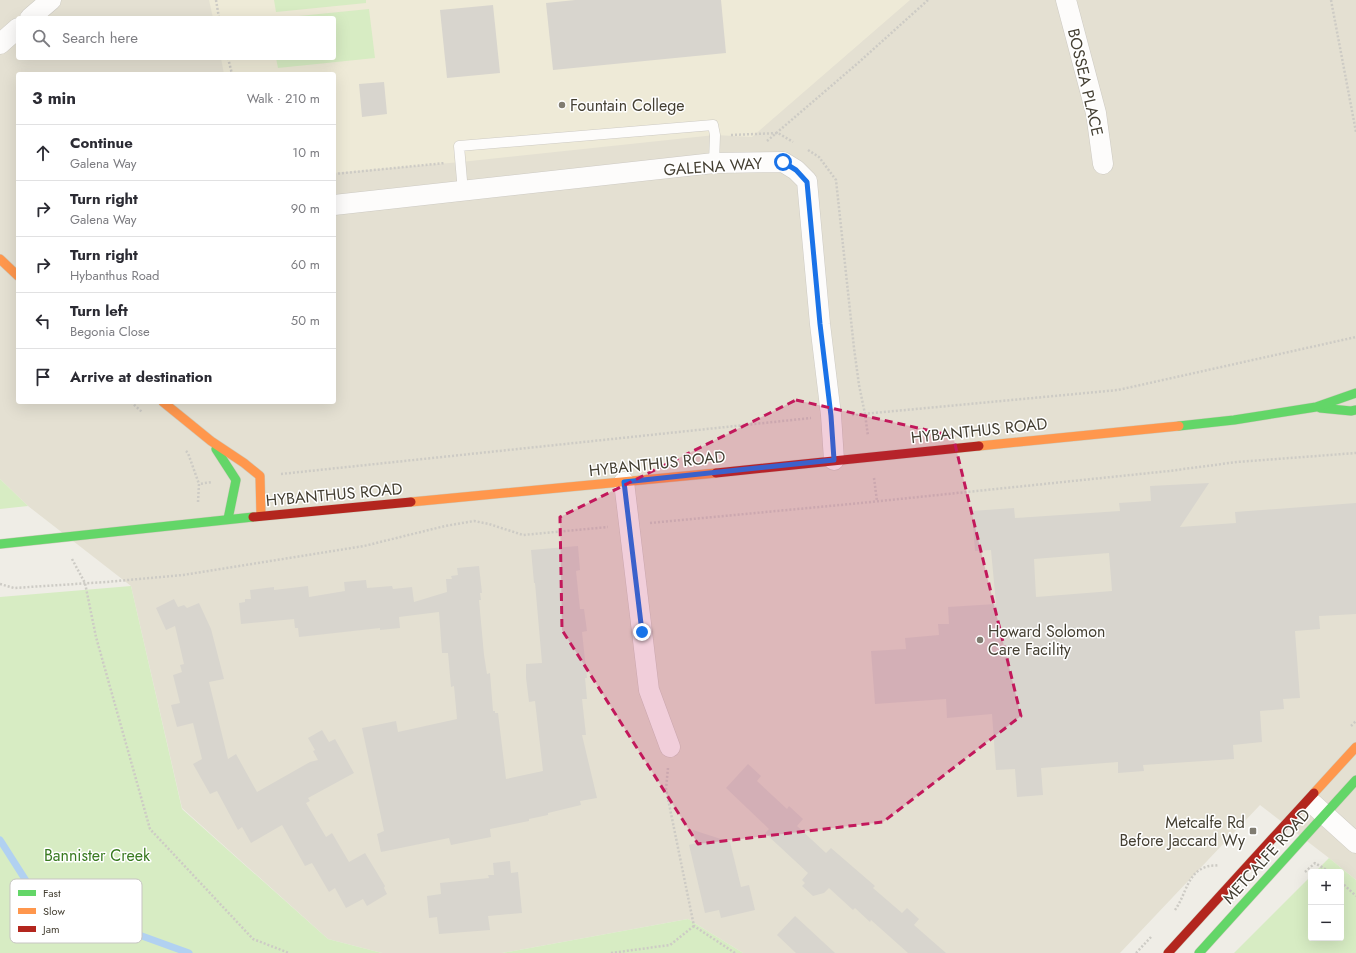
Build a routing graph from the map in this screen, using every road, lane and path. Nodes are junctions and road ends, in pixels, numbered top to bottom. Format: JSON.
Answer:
{"nodes":[{"id":1,"x":51,"y":0,"type":"edge"},
{"id":2,"x":216,"y":0,"type":"edge"},
{"id":3,"x":928,"y":0,"type":"edge"},
{"id":4,"x":1066,"y":0,"type":"edge"},
{"id":5,"x":1331,"y":0,"type":"edge"},
{"id":6,"x":32,"y":16,"type":"edge"},
{"id":7,"x":219,"y":16,"type":"edge"},
{"id":8,"x":16,"y":30,"type":"edge"},
{"id":9,"x":0,"y":44,"type":"edge"},
{"id":10,"x":228,"y":60,"type":"edge"},
{"id":11,"x":232,"y":72,"type":"edge"},
{"id":12,"x":1356,"y":132,"type":"edge"},
{"id":13,"x":798,"y":145,"type":"dead end"},
{"id":14,"x":805,"y":149,"type":"dead end"},
{"id":15,"x":714,"y":163,"type":"junction"},
{"id":16,"x":1103,"y":164,"type":"dead end"},
{"id":17,"x":463,"y":192,"type":"junction"},
{"id":18,"x":336,"y":205,"type":"edge"},
{"id":19,"x":0,"y":259,"type":"edge"},
{"id":20,"x":16,"y":274,"type":"edge"},
{"id":21,"x":1356,"y":337,"type":"edge"},
{"id":22,"x":1356,"y":393,"type":"edge"},
{"id":23,"x":133,"y":404,"type":"edge"},
{"id":24,"x":165,"y":404,"type":"edge"},
{"id":25,"x":1316,"y":407,"type":"junction"},
{"id":26,"x":1356,"y":410,"type":"edge"},
{"id":27,"x":143,"y":412,"type":"dead end"},
{"id":28,"x":865,"y":414,"type":"junction"},
{"id":29,"x":831,"y":416,"type":"junction"},
{"id":30,"x":211,"y":441,"type":"junction"},
{"id":31,"x":182,"y":448,"type":"dead end"},
{"id":32,"x":1356,"y":453,"type":"edge"},
{"id":33,"x":871,"y":456,"type":"junction"},
{"id":34,"x":834,"y":460,"type":"junction"},
{"id":35,"x":260,"y":476,"type":"junction"},
{"id":36,"x":236,"y":480,"type":"junction"},
{"id":37,"x":624,"y":482,"type":"junction"},
{"id":38,"x":199,"y":484,"type":"junction"},
{"id":39,"x":877,"y":501,"type":"junction"},
{"id":40,"x":193,"y":508,"type":"dead end"},
{"id":41,"x":261,"y":516,"type":"junction"},
{"id":42,"x":228,"y":519,"type":"junction"},
{"id":43,"x":646,"y":524,"type":"dead end"},
{"id":44,"x":615,"y":526,"type":"dead end"},
{"id":45,"x":60,"y":538,"type":"junction"},
{"id":46,"x":0,"y":544,"type":"edge"},
{"id":47,"x":85,"y":583,"type":"junction"},
{"id":48,"x":0,"y":584,"type":"edge"},
{"id":49,"x":1356,"y":747,"type":"edge"},
{"id":50,"x":670,"y":748,"type":"joint"},
{"id":51,"x":1356,"y":780,"type":"edge"},
{"id":52,"x":1308,"y":799,"type":"junction"},
{"id":53,"x":1325,"y":814,"type":"junction"},
{"id":54,"x":1356,"y":843,"type":"edge"},
{"id":55,"x":1344,"y":885,"type":"edge"},
{"id":56,"x":1356,"y":896,"type":"edge"},
{"id":57,"x":694,"y":926,"type":"junction"},
{"id":58,"x":289,"y":953,"type":"edge"},
{"id":59,"x":611,"y":953,"type":"edge"},
{"id":60,"x":735,"y":953,"type":"edge"},
{"id":61,"x":1168,"y":953,"type":"edge"},
{"id":62,"x":1199,"y":953,"type":"edge"}],
"edges":[{"from":1,"to":6,"type":"street"},
{"from":2,"to":7,"type":"path"},
{"from":3,"to":13,"type":"path"},
{"from":4,"to":16,"type":"street","name":"BOSSEA PLACE"},
{"from":5,"to":12,"type":"path"},
{"from":8,"to":9,"type":"street"},
{"from":10,"to":11,"type":"path"},
{"from":14,"to":28,"type":"path"},
{"from":15,"to":17,"type":"street","name":"GALENA WAY"},
{"from":15,"to":17,"type":"lane"},
{"from":15,"to":29,"type":"street","name":"GALENA WAY"},
{"from":17,"to":18,"type":"street","name":"GALENA WAY"},
{"from":19,"to":20,"type":"street"},
{"from":21,"to":28,"type":"path"},
{"from":22,"to":25,"type":"street","name":"HYBANTHUS ROAD"},
{"from":23,"to":27,"type":"path"},
{"from":24,"to":30,"type":"street"},
{"from":25,"to":26,"type":"street","name":"HYBANTHUS ROAD"},
{"from":25,"to":33,"type":"street","name":"HYBANTHUS ROAD"},
{"from":28,"to":29,"type":"path"},
{"from":28,"to":33,"type":"path"},
{"from":29,"to":34,"type":"street","name":"GALENA WAY"},
{"from":29,"to":35,"type":"path"},
{"from":30,"to":35,"type":"street"},
{"from":30,"to":36,"type":"street"},
{"from":31,"to":38,"type":"path"},
{"from":32,"to":39,"type":"path"},
{"from":33,"to":34,"type":"street","name":"HYBANTHUS ROAD"},
{"from":33,"to":39,"type":"path"},
{"from":34,"to":37,"type":"street","name":"HYBANTHUS ROAD"},
{"from":35,"to":41,"type":"street"},
{"from":36,"to":38,"type":"path"},
{"from":36,"to":42,"type":"street"},
{"from":37,"to":41,"type":"street","name":"HYBANTHUS ROAD"},
{"from":37,"to":50,"type":"street"},
{"from":38,"to":40,"type":"path"},
{"from":39,"to":43,"type":"path"},
{"from":41,"to":42,"type":"street","name":"HYBANTHUS ROAD"},
{"from":42,"to":45,"type":"street","name":"HYBANTHUS ROAD"},
{"from":44,"to":47,"type":"path"},
{"from":45,"to":46,"type":"street","name":"HYBANTHUS ROAD"},
{"from":45,"to":47,"type":"path"},
{"from":47,"to":48,"type":"path"},
{"from":47,"to":58,"type":"path"},
{"from":49,"to":52,"type":"street","name":"METCALFE ROAD"},
{"from":50,"to":57,"type":"path"},
{"from":51,"to":53,"type":"street","name":"METCALFE ROAD"},
{"from":52,"to":53,"type":"street"},
{"from":52,"to":61,"type":"street","name":"METCALFE ROAD"},
{"from":53,"to":54,"type":"street"},
{"from":53,"to":62,"type":"street","name":"METCALFE ROAD"},
{"from":55,"to":56,"type":"path"},
{"from":57,"to":59,"type":"path"},
{"from":57,"to":60,"type":"path"}]}
